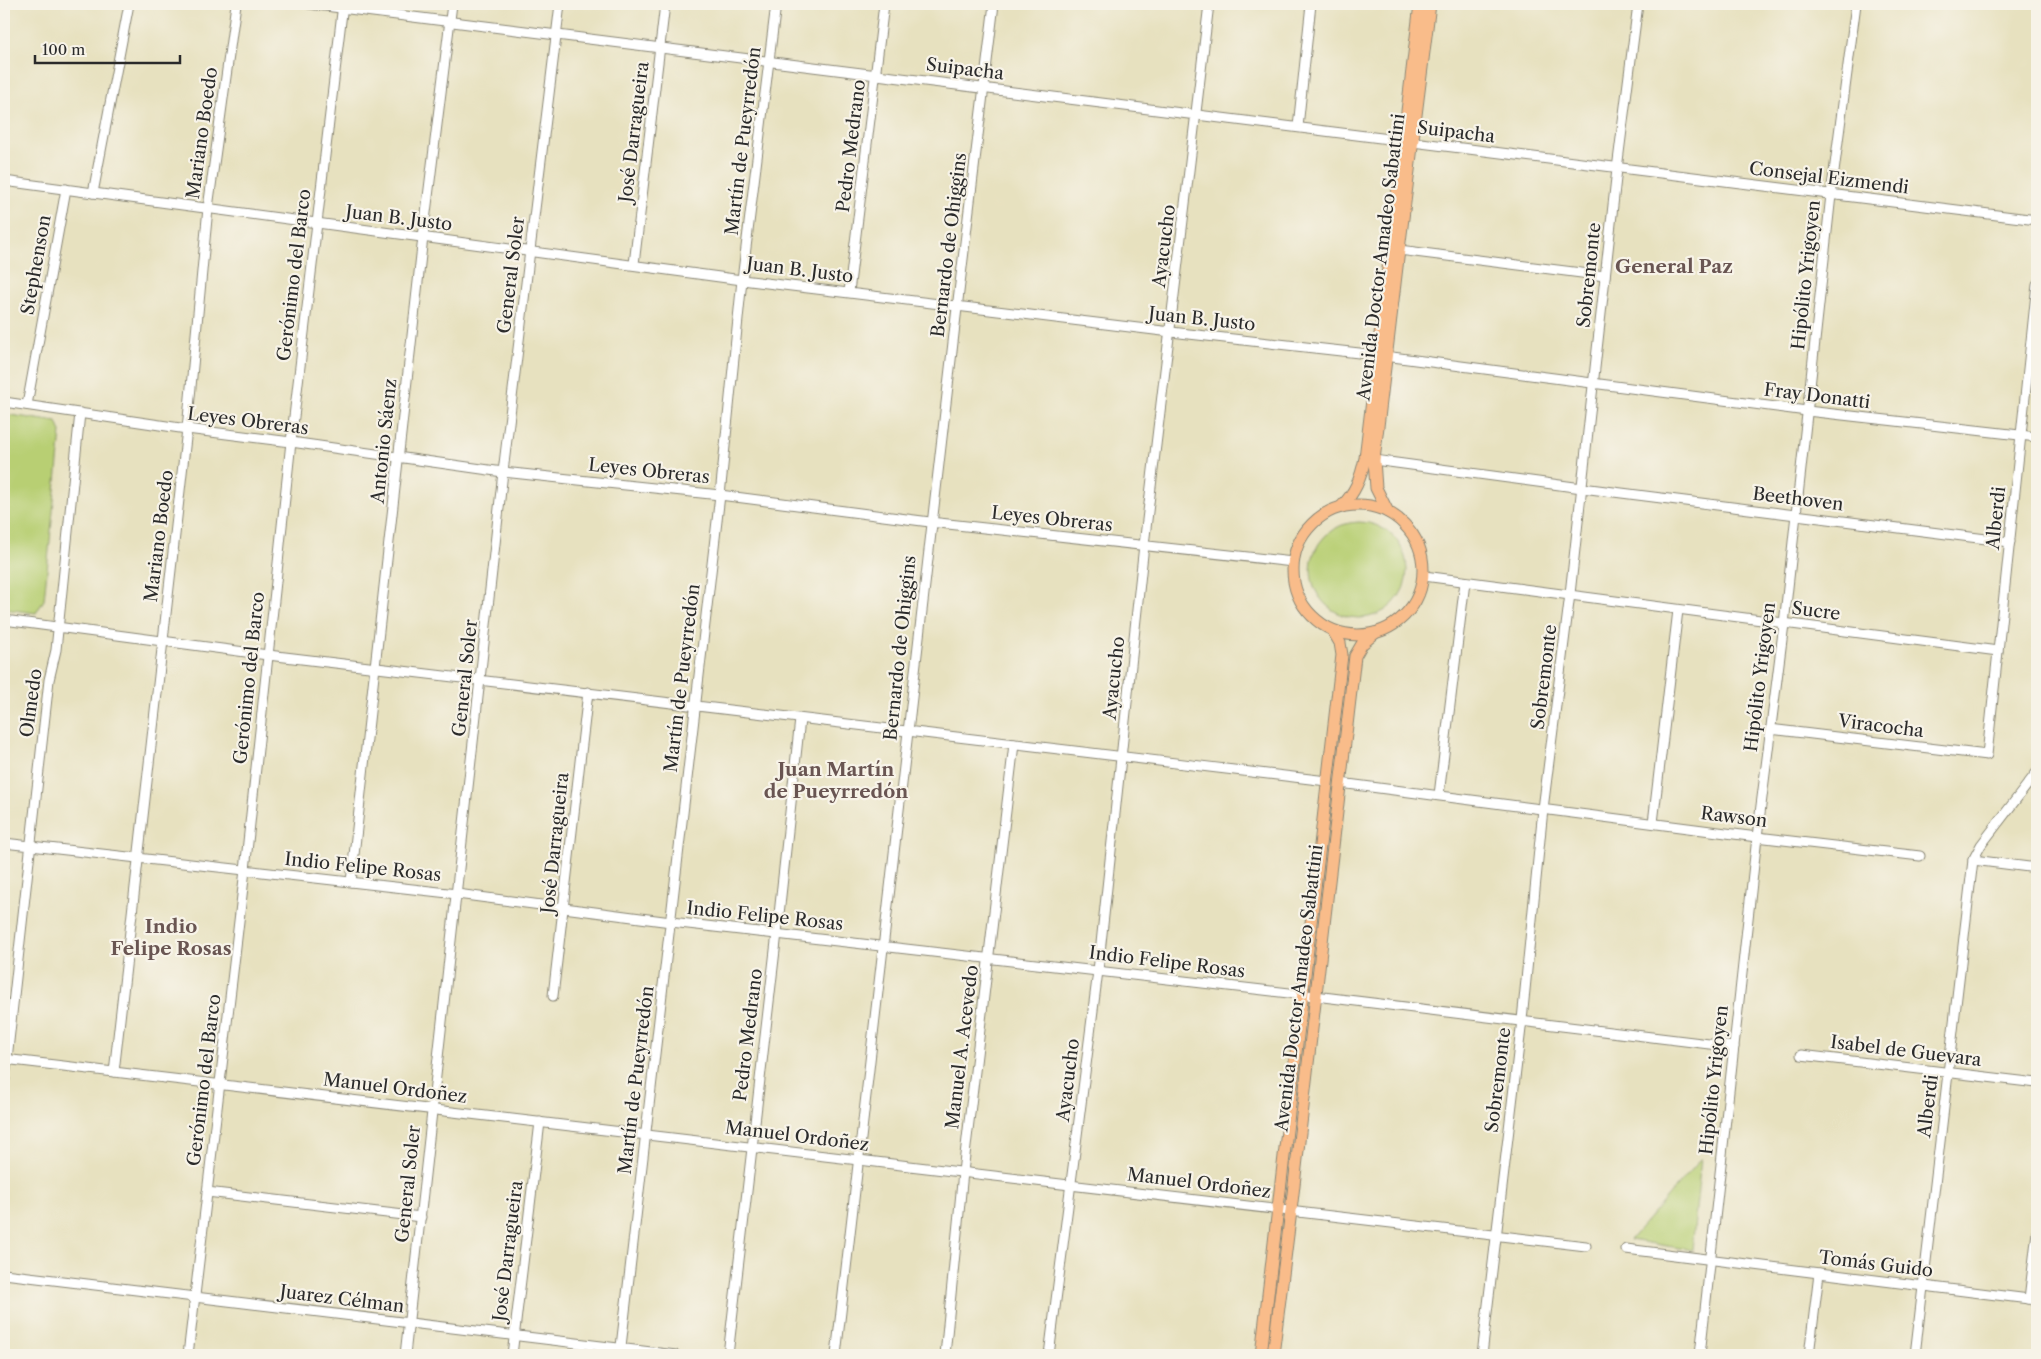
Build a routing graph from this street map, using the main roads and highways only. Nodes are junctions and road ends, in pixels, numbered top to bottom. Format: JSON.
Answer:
{"nodes":[{"id":1,"x":1420,"y":4,"type":"edge"},
{"id":2,"x":1430,"y":4,"type":"edge"},
{"id":3,"x":1407,"y":142,"type":"junction"},
{"id":4,"x":1382,"y":355,"type":"junction"},
{"id":5,"x":1341,"y":507,"type":"junction"},
{"id":6,"x":1388,"y":512,"type":"junction"},
{"id":7,"x":1333,"y":631,"type":"junction"},
{"id":8,"x":1375,"y":634,"type":"junction"},
{"id":9,"x":1309,"y":995,"type":"junction"},
{"id":10,"x":1261,"y":1355,"type":"edge"},
{"id":11,"x":1273,"y":1355,"type":"edge"}],
"edges":[{"from":1,"to":3,"type":"main road","name":"Avenida Doctor Amadeo Sabattini"},
{"from":2,"to":3,"type":"main road","name":"Avenida Doctor Amadeo Sabattini"},
{"from":3,"to":4,"type":"main road","name":"Avenida Doctor Amadeo Sabattini"},
{"from":3,"to":4,"type":"main road","name":"Avenida Doctor Amadeo Sabattini"},
{"from":4,"to":5,"type":"main road","name":"Avenida Doctor Amadeo Sabattini"},
{"from":4,"to":6,"type":"main road","name":"Avenida Doctor Amadeo Sabattini"},
{"from":5,"to":6,"type":"main road"},
{"from":5,"to":7,"type":"main road"},
{"from":6,"to":8,"type":"main road"},
{"from":7,"to":8,"type":"main road"},
{"from":7,"to":9,"type":"main road","name":"Avenida Doctor Amadeo Sabattini"},
{"from":8,"to":9,"type":"main road","name":"Avenida Doctor Amadeo Sabattini"},
{"from":9,"to":10,"type":"main road","name":"Avenida Doctor Amadeo Sabattini"},
{"from":9,"to":11,"type":"main road","name":"Avenida Doctor Amadeo Sabattini"}]}
